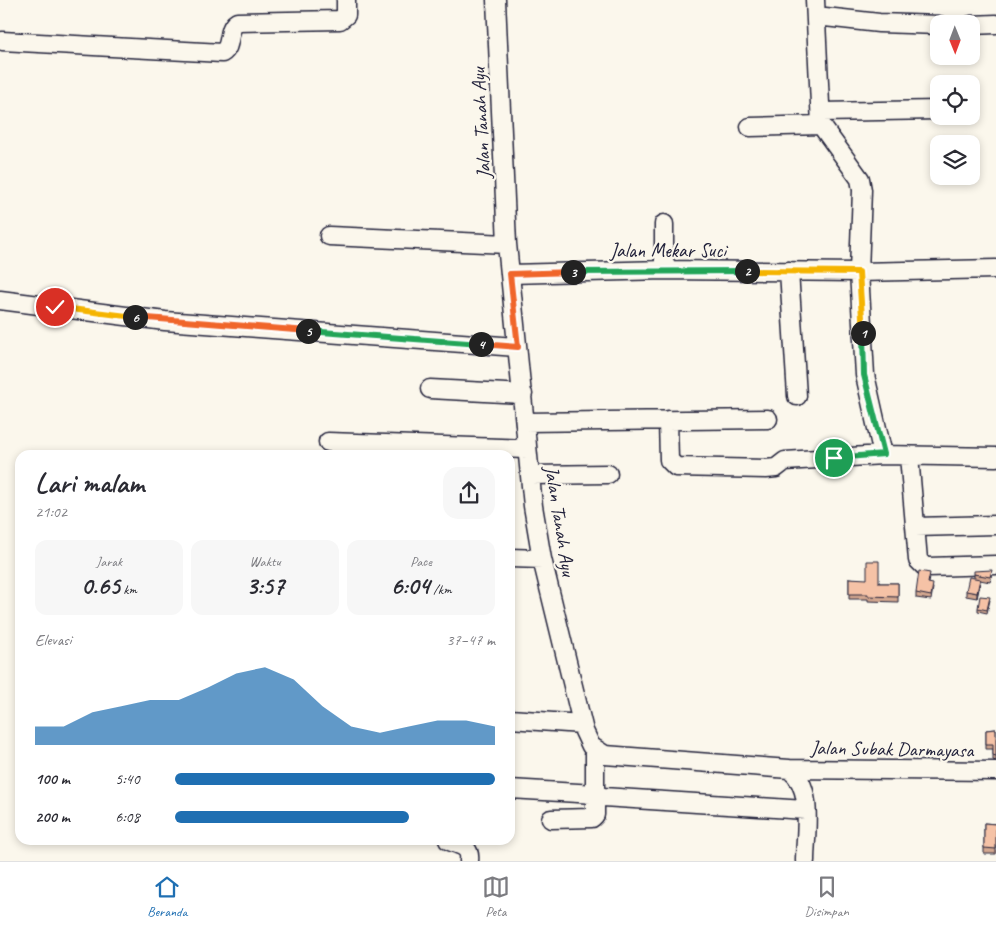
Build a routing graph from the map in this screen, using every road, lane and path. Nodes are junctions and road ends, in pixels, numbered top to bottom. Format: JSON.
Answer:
{"nodes":[{"id":1,"x":346,"y":0,"type":"edge"},
{"id":2,"x":496,"y":0,"type":"edge"},
{"id":3,"x":815,"y":8,"type":"edge"},
{"id":4,"x":996,"y":24,"type":"edge"},
{"id":5,"x":930,"y":25,"type":"edge"},
{"id":6,"x":980,"y":25,"type":"edge"},
{"id":7,"x":2,"y":41,"type":"dead end"},
{"id":8,"x":930,"y":111,"type":"edge"},
{"id":9,"x":821,"y":118,"type":"junction"},
{"id":10,"x":750,"y":127,"type":"dead end"},
{"id":11,"x":664,"y":224,"type":"dead end"},
{"id":12,"x":328,"y":236,"type":"dead end"},
{"id":13,"x":507,"y":244,"type":"junction"},
{"id":14,"x":996,"y":269,"type":"edge"},
{"id":15,"x":664,"y":270,"type":"junction"},
{"id":16,"x":789,"y":271,"type":"junction"},
{"id":17,"x":859,"y":272,"type":"junction"},
{"id":18,"x":510,"y":274,"type":"junction"},
{"id":19,"x":0,"y":300,"type":"edge"},
{"id":20,"x":518,"y":347,"type":"junction"},
{"id":21,"x":430,"y":388,"type":"dead end"},
{"id":22,"x":523,"y":394,"type":"junction"},
{"id":23,"x":797,"y":396,"type":"dead end"},
{"id":24,"x":768,"y":419,"type":"dead end"},
{"id":25,"x":668,"y":420,"type":"junction"},
{"id":26,"x":525,"y":422,"type":"junction"},
{"id":27,"x":328,"y":442,"type":"dead end"},
{"id":28,"x":528,"y":449,"type":"junction"},
{"id":29,"x":884,"y":454,"type":"junction"},
{"id":30,"x":909,"y":456,"type":"junction"},
{"id":31,"x":996,"y":457,"type":"edge"},
{"id":32,"x":608,"y":474,"type":"dead end"},
{"id":33,"x":530,"y":475,"type":"junction"},
{"id":34,"x":996,"y":525,"type":"edge"},
{"id":35,"x":916,"y":527,"type":"junction"},
{"id":36,"x":515,"y":558,"type":"edge"},
{"id":37,"x":542,"y":559,"type":"junction"},
{"id":38,"x":996,"y":565,"type":"edge"},
{"id":39,"x":515,"y":720,"type":"edge"},
{"id":40,"x":582,"y":724,"type":"junction"},
{"id":41,"x":595,"y":750,"type":"junction"},
{"id":42,"x":788,"y":770,"type":"junction"},
{"id":43,"x":996,"y":771,"type":"edge"},
{"id":44,"x":515,"y":790,"type":"edge"},
{"id":45,"x":595,"y":794,"type":"junction"},
{"id":46,"x":806,"y":810,"type":"junction"},
{"id":47,"x":551,"y":819,"type":"dead end"},
{"id":48,"x":460,"y":845,"type":"edge"},
{"id":49,"x":469,"y":861,"type":"edge"},
{"id":50,"x":805,"y":861,"type":"edge"}],
"edges":[{"from":1,"to":7,"type":"street"},
{"from":2,"to":13,"type":"street","name":"Jalan Tanah Ayu"},
{"from":3,"to":5,"type":"street"},
{"from":3,"to":9,"type":"street"},
{"from":4,"to":6,"type":"street"},
{"from":8,"to":9,"type":"street"},
{"from":9,"to":10,"type":"street"},
{"from":9,"to":17,"type":"street"},
{"from":11,"to":15,"type":"street"},
{"from":12,"to":13,"type":"street"},
{"from":13,"to":18,"type":"street","name":"Jalan Tanah Ayu"},
{"from":14,"to":17,"type":"street","name":"Jalan Mekar Suci"},
{"from":15,"to":16,"type":"street","name":"Jalan Mekar Suci"},
{"from":15,"to":18,"type":"street","name":"Jalan Mekar Suci"},
{"from":16,"to":17,"type":"street","name":"Jalan Mekar Suci"},
{"from":16,"to":23,"type":"street"},
{"from":17,"to":29,"type":"street"},
{"from":18,"to":20,"type":"street","name":"Jalan Tanah Ayu"},
{"from":19,"to":20,"type":"street"},
{"from":20,"to":22,"type":"street","name":"Jalan Tanah Ayu"},
{"from":21,"to":22,"type":"street"},
{"from":22,"to":26,"type":"street","name":"Jalan Tanah Ayu"},
{"from":24,"to":25,"type":"street"},
{"from":25,"to":26,"type":"street"},
{"from":25,"to":29,"type":"street"},
{"from":26,"to":28,"type":"street","name":"Jalan Tanah Ayu"},
{"from":27,"to":28,"type":"street"},
{"from":28,"to":33,"type":"street","name":"Jalan Tanah Ayu"},
{"from":29,"to":30,"type":"street"},
{"from":30,"to":31,"type":"street"},
{"from":30,"to":35,"type":"street"},
{"from":32,"to":33,"type":"street"},
{"from":33,"to":37,"type":"street","name":"Jalan Tanah Ayu"},
{"from":34,"to":35,"type":"street"},
{"from":35,"to":38,"type":"street"},
{"from":36,"to":37,"type":"street"},
{"from":37,"to":40,"type":"street","name":"Jalan Tanah Ayu"},
{"from":39,"to":40,"type":"street"},
{"from":40,"to":41,"type":"street","name":"Jalan Tanah Ayu"},
{"from":41,"to":42,"type":"street"},
{"from":41,"to":45,"type":"street"},
{"from":42,"to":43,"type":"street","name":"Jalan Subak Darmayasa"},
{"from":42,"to":46,"type":"street"},
{"from":44,"to":45,"type":"street"},
{"from":45,"to":46,"type":"street"},
{"from":45,"to":47,"type":"street"},
{"from":46,"to":50,"type":"street"},
{"from":48,"to":49,"type":"street"}]}
